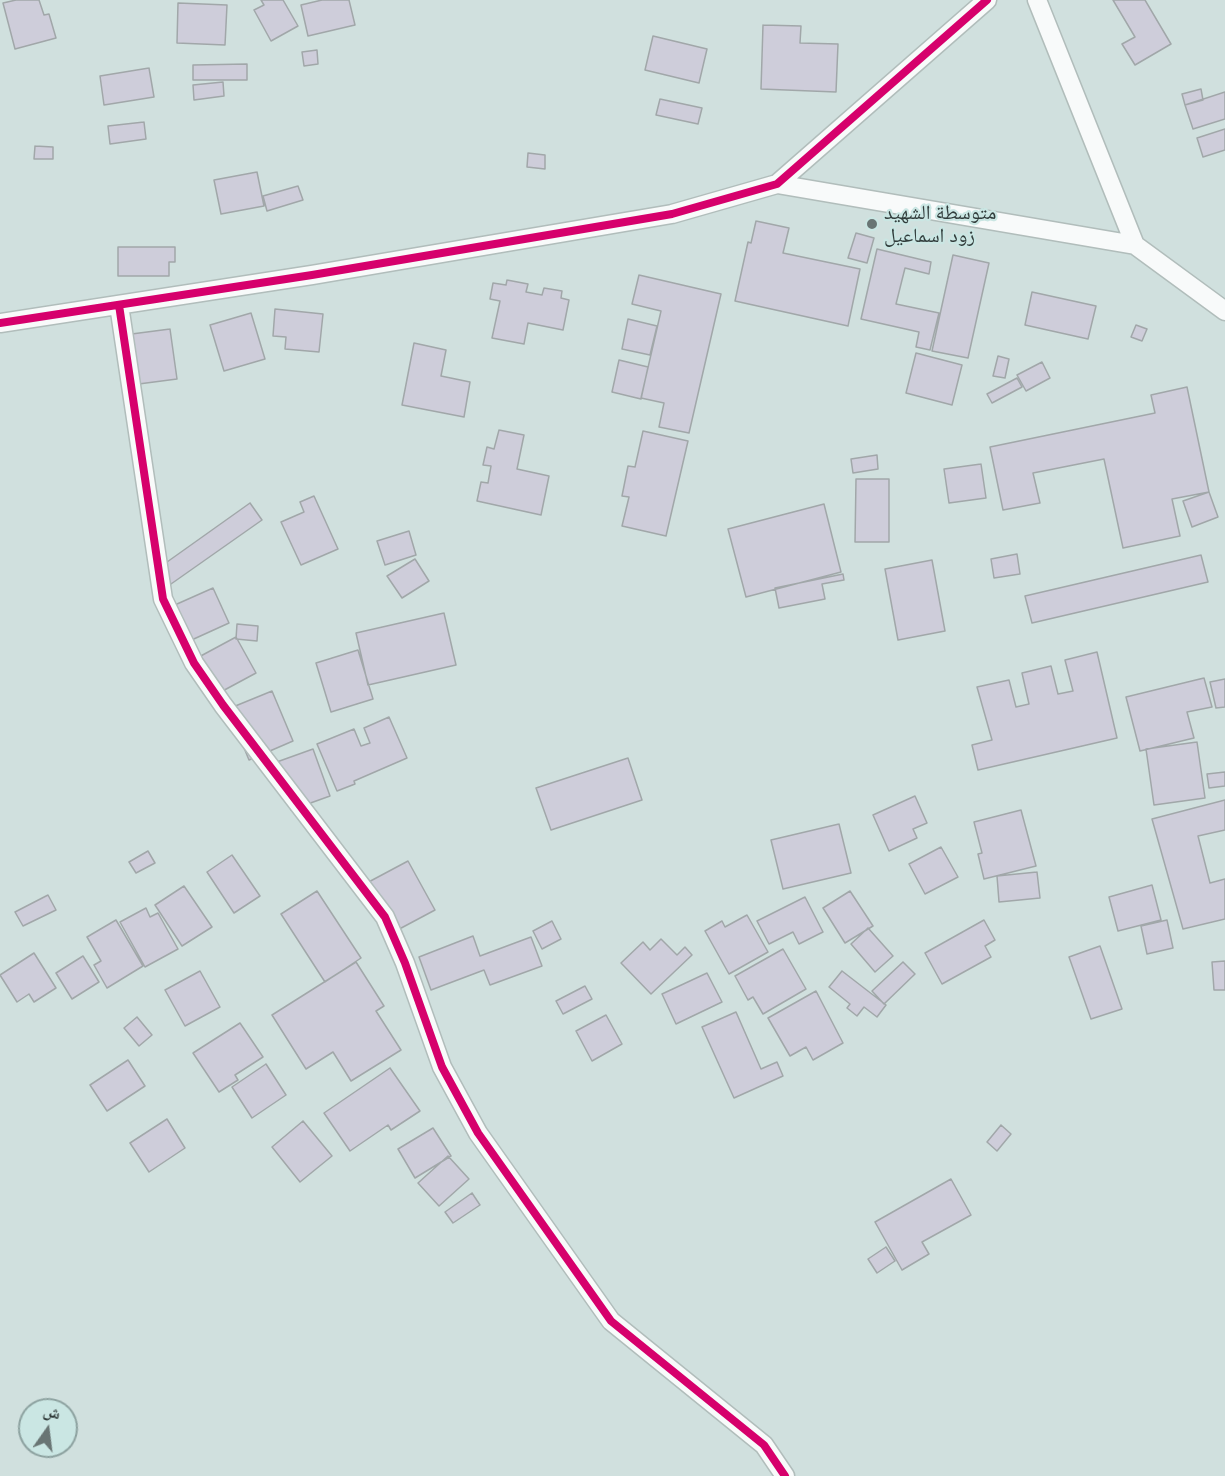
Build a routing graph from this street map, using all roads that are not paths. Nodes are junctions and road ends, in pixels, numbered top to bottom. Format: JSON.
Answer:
{"nodes":[{"id":1,"x":987,"y":0,"type":"edge"},
{"id":2,"x":1037,"y":0,"type":"edge"},
{"id":3,"x":777,"y":184,"type":"junction"},
{"id":4,"x":1135,"y":245,"type":"junction"},
{"id":5,"x":119,"y":305,"type":"junction"},
{"id":6,"x":1225,"y":311,"type":"edge"},
{"id":7,"x":0,"y":323,"type":"edge"},
{"id":8,"x":784,"y":1476,"type":"edge"}],
"edges":[{"from":1,"to":3,"type":"street"},
{"from":2,"to":4,"type":"street"},
{"from":3,"to":4,"type":"street"},
{"from":3,"to":5,"type":"street"},
{"from":4,"to":6,"type":"street"},
{"from":5,"to":7,"type":"street"},
{"from":5,"to":8,"type":"street"}]}
